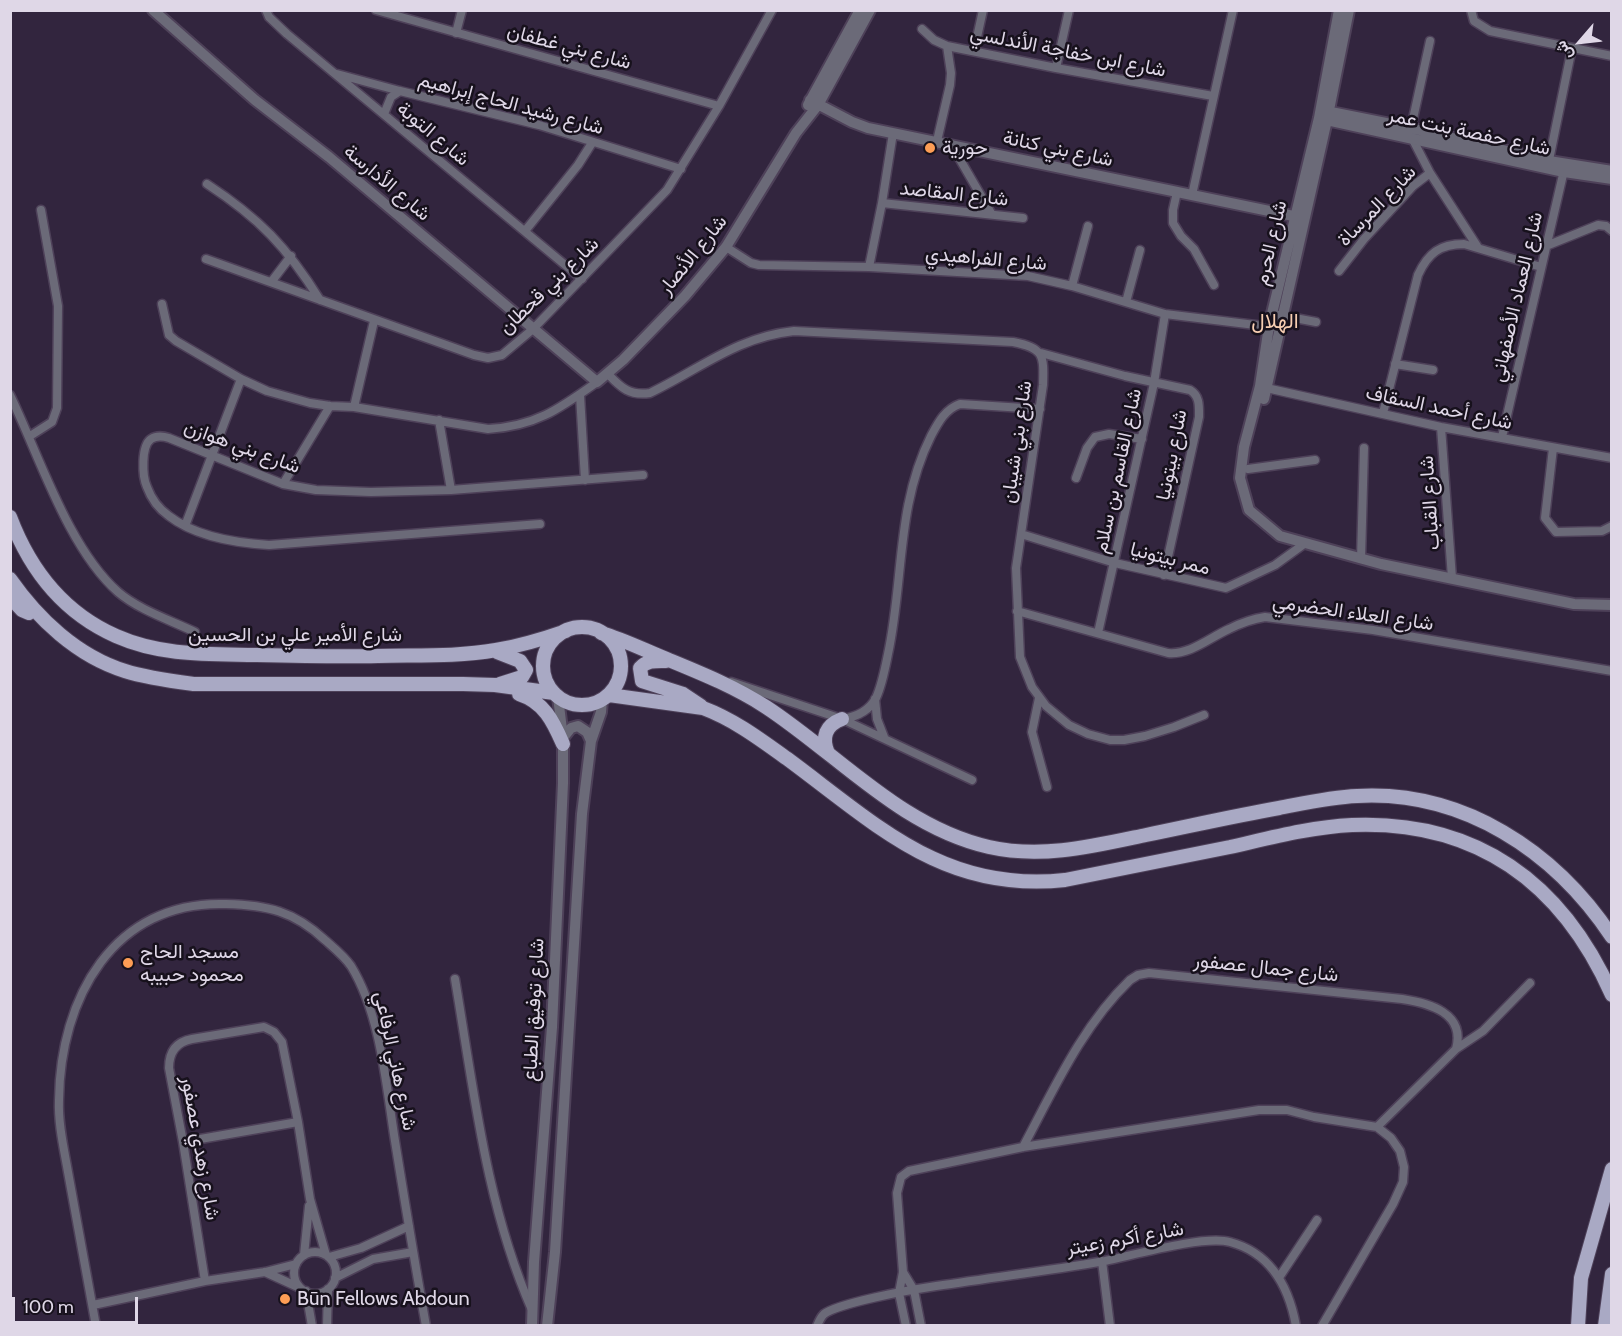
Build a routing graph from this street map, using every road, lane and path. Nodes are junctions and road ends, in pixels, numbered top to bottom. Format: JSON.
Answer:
{"nodes":[{"id":1,"x":153,"y":10,"type":"edge"},
{"id":2,"x":266,"y":10,"type":"edge"},
{"id":3,"x":376,"y":10,"type":"edge"},
{"id":4,"x":462,"y":10,"type":"edge"},
{"id":5,"x":772,"y":10,"type":"edge"},
{"id":6,"x":860,"y":10,"type":"edge"},
{"id":7,"x":870,"y":10,"type":"edge"},
{"id":8,"x":983,"y":10,"type":"edge"},
{"id":9,"x":1233,"y":10,"type":"edge"},
{"id":10,"x":1339,"y":10,"type":"edge"},
{"id":11,"x":1349,"y":10,"type":"edge"},
{"id":12,"x":1471,"y":10,"type":"edge"},
{"id":13,"x":1068,"y":11,"type":"edge"},
{"id":14,"x":922,"y":29,"type":"dead end"},
{"id":15,"x":456,"y":33,"type":"junction"},
{"id":16,"x":1430,"y":41,"type":"dead end"},
{"id":17,"x":948,"y":46,"type":"junction"},
{"id":18,"x":1572,"y":48,"type":"junction"},
{"id":19,"x":974,"y":51,"type":"junction"},
{"id":20,"x":841,"y":54,"type":"junction"},
{"id":21,"x":1611,"y":56,"type":"edge"},
{"id":22,"x":1056,"y":68,"type":"junction"},
{"id":23,"x":332,"y":72,"type":"junction"},
{"id":24,"x":400,"y":91,"type":"junction"},
{"id":25,"x":1213,"y":96,"type":"junction"},
{"id":26,"x":814,"y":102,"type":"junction"},
{"id":27,"x":719,"y":105,"type":"junction"},
{"id":28,"x":384,"y":114,"type":"junction"},
{"id":29,"x":1324,"y":115,"type":"junction"},
{"id":30,"x":893,"y":133,"type":"junction"},
{"id":31,"x":1412,"y":133,"type":"junction"},
{"id":32,"x":937,"y":141,"type":"junction"},
{"id":33,"x":592,"y":142,"type":"junction"},
{"id":34,"x":951,"y":144,"type":"junction"},
{"id":35,"x":1549,"y":165,"type":"junction"},
{"id":36,"x":1565,"y":168,"type":"junction"},
{"id":37,"x":681,"y":169,"type":"junction"},
{"id":38,"x":1611,"y":171,"type":"edge"},
{"id":39,"x":1430,"y":173,"type":"junction"},
{"id":40,"x":1611,"y":179,"type":"edge"},
{"id":41,"x":207,"y":184,"type":"dead end"},
{"id":42,"x":1177,"y":192,"type":"junction"},
{"id":43,"x":1192,"y":195,"type":"junction"},
{"id":44,"x":882,"y":203,"type":"junction"},
{"id":45,"x":41,"y":210,"type":"dead end"},
{"id":46,"x":991,"y":213,"type":"junction"},
{"id":47,"x":1300,"y":217,"type":"junction"},
{"id":48,"x":1023,"y":218,"type":"dead end"},
{"id":49,"x":1088,"y":226,"type":"dead end"},
{"id":50,"x":525,"y":231,"type":"junction"},
{"id":51,"x":1611,"y":231,"type":"edge"},
{"id":52,"x":1477,"y":246,"type":"junction"},
{"id":53,"x":1546,"y":246,"type":"junction"},
{"id":54,"x":726,"y":247,"type":"junction"},
{"id":55,"x":1140,"y":250,"type":"dead end"},
{"id":56,"x":291,"y":256,"type":"junction"},
{"id":57,"x":206,"y":259,"type":"dead end"},
{"id":58,"x":868,"y":267,"type":"junction"},
{"id":59,"x":1541,"y":267,"type":"junction"},
{"id":60,"x":1339,"y":272,"type":"dead end"},
{"id":61,"x":582,"y":279,"type":"junction"},
{"id":62,"x":272,"y":281,"type":"junction"},
{"id":63,"x":1214,"y":285,"type":"dead end"},
{"id":64,"x":1072,"y":286,"type":"junction"},
{"id":65,"x":320,"y":300,"type":"junction"},
{"id":66,"x":1125,"y":302,"type":"junction"},
{"id":67,"x":162,"y":304,"type":"dead end"},
{"id":68,"x":1165,"y":314,"type":"junction"},
{"id":69,"x":1277,"y":314,"type":"junction"},
{"id":70,"x":374,"y":321,"type":"junction"},
{"id":71,"x":1316,"y":322,"type":"dead end"},
{"id":72,"x":1274,"y":327,"type":"junction"},
{"id":73,"x":533,"y":329,"type":"junction"},
{"id":74,"x":1041,"y":353,"type":"junction"},
{"id":75,"x":1395,"y":364,"type":"junction"},
{"id":76,"x":1433,"y":370,"type":"dead end"},
{"id":77,"x":608,"y":374,"type":"junction"},
{"id":78,"x":242,"y":380,"type":"junction"},
{"id":79,"x":597,"y":382,"type":"junction"},
{"id":80,"x":1154,"y":384,"type":"junction"},
{"id":81,"x":1263,"y":387,"type":"junction"},
{"id":82,"x":580,"y":394,"type":"junction"},
{"id":83,"x":10,"y":395,"type":"edge"},
{"id":84,"x":330,"y":406,"type":"junction"},
{"id":85,"x":354,"y":407,"type":"junction"},
{"id":86,"x":1040,"y":409,"type":"junction"},
{"id":87,"x":1383,"y":413,"type":"junction"},
{"id":88,"x":439,"y":420,"type":"junction"},
{"id":89,"x":1441,"y":427,"type":"junction"},
{"id":90,"x":30,"y":436,"type":"junction"},
{"id":91,"x":1502,"y":438,"type":"junction"},
{"id":92,"x":1142,"y":439,"type":"junction"},
{"id":93,"x":1364,"y":448,"type":"dead end"},
{"id":94,"x":1553,"y":448,"type":"junction"},
{"id":95,"x":213,"y":455,"type":"junction"},
{"id":96,"x":1611,"y":458,"type":"edge"},
{"id":97,"x":1315,"y":460,"type":"dead end"},
{"id":98,"x":1248,"y":469,"type":"junction"},
{"id":99,"x":643,"y":476,"type":"dead end"},
{"id":100,"x":1076,"y":478,"type":"dead end"},
{"id":101,"x":585,"y":480,"type":"junction"},
{"id":102,"x":283,"y":484,"type":"junction"},
{"id":103,"x":451,"y":490,"type":"junction"},
{"id":104,"x":10,"y":517,"type":"edge"},
{"id":105,"x":1255,"y":517,"type":"junction"},
{"id":106,"x":540,"y":524,"type":"dead end"},
{"id":107,"x":185,"y":526,"type":"junction"},
{"id":108,"x":1611,"y":526,"type":"edge"},
{"id":109,"x":1021,"y":534,"type":"junction"},
{"id":110,"x":1304,"y":544,"type":"junction"},
{"id":111,"x":1361,"y":559,"type":"junction"},
{"id":112,"x":1115,"y":563,"type":"junction"},
{"id":113,"x":1164,"y":574,"type":"junction"},
{"id":114,"x":1452,"y":578,"type":"junction"},
{"id":115,"x":10,"y":579,"type":"edge"},
{"id":116,"x":10,"y":597,"type":"edge"},
{"id":117,"x":1611,"y":605,"type":"edge"},
{"id":118,"x":1017,"y":611,"type":"junction"},
{"id":119,"x":43,"y":621,"type":"junction"},
{"id":120,"x":566,"y":631,"type":"junction"},
{"id":121,"x":195,"y":632,"type":"dead end"},
{"id":122,"x":601,"y":633,"type":"junction"},
{"id":123,"x":1098,"y":633,"type":"junction"},
{"id":124,"x":493,"y":651,"type":"junction"},
{"id":125,"x":671,"y":661,"type":"junction"},
{"id":126,"x":1611,"y":671,"type":"edge"},
{"id":127,"x":715,"y":678,"type":"junction"},
{"id":128,"x":495,"y":685,"type":"junction"},
{"id":129,"x":556,"y":695,"type":"junction"},
{"id":130,"x":606,"y":697,"type":"junction"},
{"id":131,"x":1039,"y":698,"type":"junction"},
{"id":132,"x":875,"y":699,"type":"junction"},
{"id":133,"x":703,"y":708,"type":"junction"},
{"id":134,"x":1204,"y":715,"type":"dead end"},
{"id":135,"x":842,"y":719,"type":"junction"},
{"id":136,"x":884,"y":737,"type":"junction"},
{"id":137,"x":563,"y":741,"type":"junction"},
{"id":138,"x":591,"y":741,"type":"junction"},
{"id":139,"x":828,"y":753,"type":"junction"},
{"id":140,"x":972,"y":780,"type":"dead end"},
{"id":141,"x":1047,"y":787,"type":"dead end"},
{"id":142,"x":1611,"y":937,"type":"edge"},
{"id":143,"x":455,"y":979,"type":"dead end"},
{"id":144,"x":1530,"y":983,"type":"dead end"},
{"id":145,"x":1611,"y":995,"type":"edge"},
{"id":146,"x":1456,"y":1049,"type":"junction"},
{"id":147,"x":298,"y":1122,"type":"junction"},
{"id":148,"x":1377,"y":1127,"type":"junction"},
{"id":149,"x":183,"y":1142,"type":"junction"},
{"id":150,"x":1023,"y":1147,"type":"junction"},
{"id":151,"x":1611,"y":1169,"type":"edge"},
{"id":152,"x":310,"y":1199,"type":"junction"},
{"id":153,"x":1317,"y":1220,"type":"dead end"},
{"id":154,"x":409,"y":1226,"type":"junction"},
{"id":155,"x":535,"y":1249,"type":"junction"},
{"id":156,"x":555,"y":1251,"type":"junction"},
{"id":157,"x":413,"y":1252,"type":"junction"},
{"id":158,"x":304,"y":1256,"type":"junction"},
{"id":159,"x":327,"y":1256,"type":"junction"},
{"id":160,"x":1102,"y":1261,"type":"junction"},
{"id":161,"x":296,"y":1264,"type":"junction"},
{"id":162,"x":264,"y":1272,"type":"junction"},
{"id":163,"x":903,"y":1272,"type":"junction"},
{"id":164,"x":1611,"y":1274,"type":"edge"},
{"id":165,"x":1280,"y":1276,"type":"junction"},
{"id":166,"x":335,"y":1278,"type":"junction"},
{"id":167,"x":205,"y":1281,"type":"junction"},
{"id":168,"x":328,"y":1289,"type":"junction"},
{"id":169,"x":304,"y":1290,"type":"junction"},
{"id":170,"x":914,"y":1290,"type":"junction"},
{"id":171,"x":900,"y":1293,"type":"junction"},
{"id":172,"x":93,"y":1305,"type":"junction"},
{"id":173,"x":532,"y":1310,"type":"junction"},
{"id":174,"x":96,"y":1326,"type":"edge"},
{"id":175,"x":312,"y":1326,"type":"edge"},
{"id":176,"x":327,"y":1326,"type":"edge"},
{"id":177,"x":426,"y":1326,"type":"edge"},
{"id":178,"x":532,"y":1326,"type":"edge"},
{"id":179,"x":548,"y":1326,"type":"edge"},
{"id":180,"x":817,"y":1326,"type":"edge"},
{"id":181,"x":906,"y":1326,"type":"edge"},
{"id":182,"x":921,"y":1326,"type":"edge"},
{"id":183,"x":1110,"y":1326,"type":"edge"},
{"id":184,"x":1296,"y":1326,"type":"edge"},
{"id":185,"x":1322,"y":1326,"type":"edge"},
{"id":186,"x":1578,"y":1326,"type":"edge"},
{"id":187,"x":1605,"y":1326,"type":"edge"}],
"edges":[{"from":1,"to":73,"type":"street","name":"شارع الأدارسة"},
{"from":2,"to":23,"type":"street","name":"شارع التوبة"},
{"from":3,"to":15,"type":"street","name":"شارع بني غطفان"},
{"from":4,"to":15,"type":"street"},
{"from":5,"to":27,"type":"street","name":"شارع بني قحطان"},
{"from":6,"to":20,"type":"street","name":"شارع الأنصار"},
{"from":7,"to":20,"type":"street","name":"شارع الأنصار"},
{"from":8,"to":19,"type":"street"},
{"from":9,"to":25,"type":"street"},
{"from":10,"to":29,"type":"street","name":"شارع الحرم"},
{"from":11,"to":29,"type":"street","name":"شارع الحرم"},
{"from":12,"to":18,"type":"street"},
{"from":13,"to":22,"type":"street"},
{"from":14,"to":17,"type":"street","name":"شارع ابن خفاجة الأندلسي"},
{"from":15,"to":27,"type":"street","name":"شارع بني غطفان"},
{"from":16,"to":31,"type":"street"},
{"from":17,"to":19,"type":"street","name":"شارع ابن خفاجة الأندلسي"},
{"from":17,"to":32,"type":"street"},
{"from":18,"to":21,"type":"street"},
{"from":18,"to":35,"type":"street"},
{"from":19,"to":22,"type":"street","name":"شارع ابن خفاجة الأندلسي"},
{"from":20,"to":26,"type":"street","name":"شارع الأنصار"},
{"from":22,"to":25,"type":"street","name":"شارع ابن خفاجة الأندلسي"},
{"from":23,"to":24,"type":"street","name":"شارع رشيد الحاج إبراهيم"},
{"from":23,"to":28,"type":"street","name":"شارع التوبة"},
{"from":24,"to":28,"type":"street"},
{"from":24,"to":33,"type":"street","name":"شارع رشيد الحاج إبراهيم"},
{"from":25,"to":43,"type":"street"},
{"from":26,"to":30,"type":"street","name":"شارع بني كنانة"},
{"from":26,"to":54,"type":"street","name":"شارع الأنصار"},
{"from":27,"to":37,"type":"street","name":"شارع بني قحطان"},
{"from":28,"to":50,"type":"street","name":"شارع التوبة"},
{"from":29,"to":31,"type":"street","name":"شارع حفصة بنت عمر"},
{"from":29,"to":47,"type":"street","name":"شارع الحرم"},
{"from":30,"to":32,"type":"street","name":"شارع بني كنانة"},
{"from":30,"to":44,"type":"street"},
{"from":31,"to":35,"type":"street","name":"شارع حفصة بنت عمر"},
{"from":31,"to":39,"type":"street"},
{"from":32,"to":34,"type":"street","name":"شارع بني كنانة"},
{"from":33,"to":37,"type":"street","name":"شارع رشيد الحاج إبراهيم"},
{"from":33,"to":50,"type":"street"},
{"from":34,"to":42,"type":"street","name":"شارع بني كنانة"},
{"from":34,"to":46,"type":"street"},
{"from":35,"to":36,"type":"street","name":"شارع حفصة بنت عمر"},
{"from":36,"to":38,"type":"street","name":"شارع حفصة بنت عمر"},
{"from":36,"to":40,"type":"street","name":"شارع حفصة بنت عمر"},
{"from":36,"to":53,"type":"street","name":"شارع العماد الأصفهاني"},
{"from":37,"to":61,"type":"street","name":"شارع بني قحطان"},
{"from":39,"to":52,"type":"street","name":"شارع المرساة"},
{"from":39,"to":60,"type":"street","name":"شارع المرساة"},
{"from":41,"to":56,"type":"street"},
{"from":42,"to":43,"type":"street","name":"شارع بني كنانة"},
{"from":42,"to":63,"type":"street"},
{"from":43,"to":47,"type":"street","name":"شارع بني كنانة"},
{"from":44,"to":46,"type":"street","name":"شارع المقاصد"},
{"from":44,"to":58,"type":"street"},
{"from":45,"to":90,"type":"street"},
{"from":46,"to":48,"type":"street","name":"شارع المقاصد"},
{"from":47,"to":69,"type":"street","name":"شارع الحرم"},
{"from":49,"to":64,"type":"street"},
{"from":50,"to":61,"type":"street","name":"شارع التوبة"},
{"from":51,"to":53,"type":"street"},
{"from":52,"to":59,"type":"street"},
{"from":52,"to":75,"type":"street"},
{"from":53,"to":59,"type":"street","name":"شارع العماد الأصفهاني"},
{"from":54,"to":58,"type":"street","name":"شارع الفراهيدي"},
{"from":54,"to":77,"type":"street","name":"شارع الأنصار"},
{"from":55,"to":66,"type":"street"},
{"from":56,"to":62,"type":"street"},
{"from":56,"to":65,"type":"street"},
{"from":57,"to":62,"type":"street","name":"شارع بني قحطان"},
{"from":58,"to":64,"type":"street","name":"شارع الفراهيدي"},
{"from":59,"to":91,"type":"street","name":"شارع العماد الأصفهاني"},
{"from":61,"to":73,"type":"street","name":"شارع بني قحطان"},
{"from":62,"to":65,"type":"street","name":"شارع بني قحطان"},
{"from":64,"to":66,"type":"street","name":"شارع الفراهيدي"},
{"from":65,"to":70,"type":"street","name":"شارع بني قحطان"},
{"from":66,"to":68,"type":"street","name":"شارع الفراهيدي"},
{"from":67,"to":78,"type":"street"},
{"from":68,"to":72,"type":"street","name":"شارع الفراهيدي"},
{"from":68,"to":80,"type":"street","name":"شارع القاسم بن سلام"},
{"from":69,"to":71,"type":"street"},
{"from":69,"to":72,"type":"street","name":"شارع الحرم"},
{"from":70,"to":73,"type":"street","name":"شارع بني قحطان"},
{"from":70,"to":85,"type":"street"},
{"from":72,"to":81,"type":"street","name":"شارع الحرم"},
{"from":73,"to":79,"type":"street","name":"شارع الأدارسة"},
{"from":74,"to":77,"type":"street"},
{"from":74,"to":80,"type":"street","name":"شارع بيتونيا"},
{"from":74,"to":86,"type":"street","name":"شارع بني شيبان"},
{"from":75,"to":76,"type":"street"},
{"from":75,"to":87,"type":"street"},
{"from":77,"to":79,"type":"street","name":"شارع الأنصار"},
{"from":78,"to":84,"type":"street"},
{"from":78,"to":95,"type":"street"},
{"from":79,"to":82,"type":"street"},
{"from":80,"to":92,"type":"street","name":"شارع القاسم بن سلام"},
{"from":80,"to":113,"type":"street","name":"شارع بيتونيا"},
{"from":81,"to":87,"type":"street","name":"شارع أحمد السقاف"},
{"from":81,"to":98,"type":"street","name":"شارع الحرم"},
{"from":81,"to":105,"type":"street","name":"شارع الحرم"},
{"from":82,"to":88,"type":"street"},
{"from":82,"to":101,"type":"street"},
{"from":83,"to":90,"type":"street"},
{"from":84,"to":85,"type":"street"},
{"from":84,"to":102,"type":"street"},
{"from":85,"to":88,"type":"street"},
{"from":86,"to":109,"type":"street","name":"شارع بني شيبان"},
{"from":86,"to":132,"type":"street"},
{"from":87,"to":89,"type":"street","name":"شارع أحمد السقاف"},
{"from":88,"to":103,"type":"street"},
{"from":89,"to":91,"type":"street","name":"شارع أحمد السقاف"},
{"from":89,"to":114,"type":"street","name":"شارع القباب"},
{"from":90,"to":121,"type":"street"},
{"from":91,"to":94,"type":"street","name":"شارع أحمد السقاف"},
{"from":92,"to":100,"type":"street"},
{"from":92,"to":112,"type":"street","name":"شارع القاسم بن سلام"},
{"from":93,"to":111,"type":"street"},
{"from":94,"to":96,"type":"street","name":"شارع أحمد السقاف"},
{"from":94,"to":108,"type":"street"},
{"from":95,"to":102,"type":"street","name":"شارع بني هوازن"},
{"from":95,"to":107,"type":"street"},
{"from":95,"to":107,"type":"street","name":"شارع بني هوازن"},
{"from":97,"to":98,"type":"street"},
{"from":98,"to":105,"type":"street","name":"شارع الحرم"},
{"from":99,"to":101,"type":"street","name":"شارع بني هوازن"},
{"from":101,"to":103,"type":"street","name":"شارع بني هوازن"},
{"from":102,"to":103,"type":"street","name":"شارع بني هوازن"},
{"from":104,"to":124,"type":"main road","name":"شارع الأمير علي بن الحسين"},
{"from":105,"to":110,"type":"street","name":"شارع الحرم"},
{"from":106,"to":107,"type":"street","name":"شارع بني هوازن"},
{"from":109,"to":112,"type":"street","name":"ممر بيتونيا"},
{"from":109,"to":118,"type":"street","name":"شارع بني شيبان"},
{"from":110,"to":111,"type":"street","name":"شارع الحرم"},
{"from":110,"to":113,"type":"street","name":"ممر بيتونيا"},
{"from":111,"to":114,"type":"street","name":"شارع الحرم"},
{"from":112,"to":113,"type":"street","name":"ممر بيتونيا"},
{"from":112,"to":123,"type":"street","name":"شارع القاسم بن سلام"},
{"from":114,"to":117,"type":"street","name":"شارع الحرم"},
{"from":115,"to":119,"type":"main road"},
{"from":116,"to":119,"type":"main road"},
{"from":118,"to":123,"type":"street","name":"شارع العلاء الحضرمي"},
{"from":118,"to":131,"type":"street","name":"شارع بني شيبان"},
{"from":119,"to":128,"type":"main road"},
{"from":120,"to":122,"type":"main road"},
{"from":120,"to":124,"type":"main road","name":"شارع الأمير علي بن الحسين"},
{"from":120,"to":129,"type":"main road"},
{"from":122,"to":125,"type":"main road"},
{"from":122,"to":130,"type":"main road"},
{"from":123,"to":126,"type":"street","name":"شارع العلاء الحضرمي"},
{"from":124,"to":128,"type":"main road"},
{"from":125,"to":127,"type":"main road"},
{"from":125,"to":133,"type":"main road"},
{"from":127,"to":135,"type":"street"},
{"from":127,"to":139,"type":"main road"},
{"from":128,"to":129,"type":"main road"},
{"from":128,"to":137,"type":"main road"},
{"from":129,"to":130,"type":"main road"},
{"from":129,"to":137,"type":"street","name":"شارع توفيق الطباع"},
{"from":130,"to":133,"type":"main road"},
{"from":130,"to":138,"type":"street","name":"شارع توفيق الطباع"},
{"from":131,"to":134,"type":"street","name":"شارع بني شيبان"},
{"from":131,"to":141,"type":"street"},
{"from":132,"to":135,"type":"street"},
{"from":132,"to":136,"type":"street"},
{"from":133,"to":145,"type":"main road"},
{"from":135,"to":136,"type":"street"},
{"from":135,"to":139,"type":"main road"},
{"from":136,"to":140,"type":"street"},
{"from":137,"to":138,"type":"street"},
{"from":137,"to":155,"type":"street","name":"شارع توفيق الطباع"},
{"from":138,"to":156,"type":"street","name":"شارع توفيق الطباع"},
{"from":139,"to":142,"type":"main road"},
{"from":143,"to":173,"type":"street"},
{"from":144,"to":146,"type":"street"},
{"from":146,"to":148,"type":"street"},
{"from":146,"to":150,"type":"street","name":"شارع جمال عصفور"},
{"from":147,"to":149,"type":"street"},
{"from":147,"to":149,"type":"street","name":"شارع زهدي عصفور"},
{"from":147,"to":152,"type":"street","name":"شارع زهدي عصفور"},
{"from":148,"to":150,"type":"street"},
{"from":148,"to":185,"type":"street"},
{"from":149,"to":167,"type":"street","name":"شارع زهدي عصفور"},
{"from":150,"to":163,"type":"street"},
{"from":151,"to":186,"type":"main road"},
{"from":152,"to":158,"type":"street","name":"شارع زهدي عصفور"},
{"from":152,"to":159,"type":"street","name":"شارع زهدي عصفور"},
{"from":153,"to":165,"type":"street"},
{"from":154,"to":157,"type":"street","name":"شارع هاني الرفاعي"},
{"from":154,"to":159,"type":"street"},
{"from":154,"to":172,"type":"street","name":"شارع هاني الرفاعي"},
{"from":155,"to":156,"type":"street"},
{"from":155,"to":173,"type":"street","name":"شارع توفيق الطباع"},
{"from":156,"to":179,"type":"street","name":"شارع توفيق الطباع"},
{"from":157,"to":166,"type":"street"},
{"from":157,"to":177,"type":"street","name":"شارع هاني الرفاعي"},
{"from":158,"to":159,"type":"street"},
{"from":158,"to":161,"type":"street"},
{"from":159,"to":166,"type":"street"},
{"from":160,"to":165,"type":"street","name":"شارع أكرم زعيتر"},
{"from":160,"to":170,"type":"street","name":"شارع أكرم زعيتر"},
{"from":160,"to":183,"type":"street"},
{"from":161,"to":162,"type":"street"},
{"from":161,"to":169,"type":"street"},
{"from":162,"to":167,"type":"street"},
{"from":162,"to":169,"type":"street"},
{"from":163,"to":170,"type":"street"},
{"from":163,"to":171,"type":"street"},
{"from":164,"to":187,"type":"main road"},
{"from":165,"to":184,"type":"street","name":"شارع أكرم زعيتر"},
{"from":166,"to":168,"type":"street"},
{"from":167,"to":172,"type":"street"},
{"from":168,"to":169,"type":"street"},
{"from":168,"to":176,"type":"street"},
{"from":169,"to":175,"type":"street"},
{"from":170,"to":171,"type":"street","name":"شارع أكرم زعيتر"},
{"from":170,"to":182,"type":"street"},
{"from":171,"to":180,"type":"street","name":"شارع أكرم زعيتر"},
{"from":171,"to":181,"type":"street"},
{"from":172,"to":174,"type":"street","name":"شارع هاني الرفاعي"},
{"from":173,"to":178,"type":"street","name":"شارع توفيق الطباع"}]}
